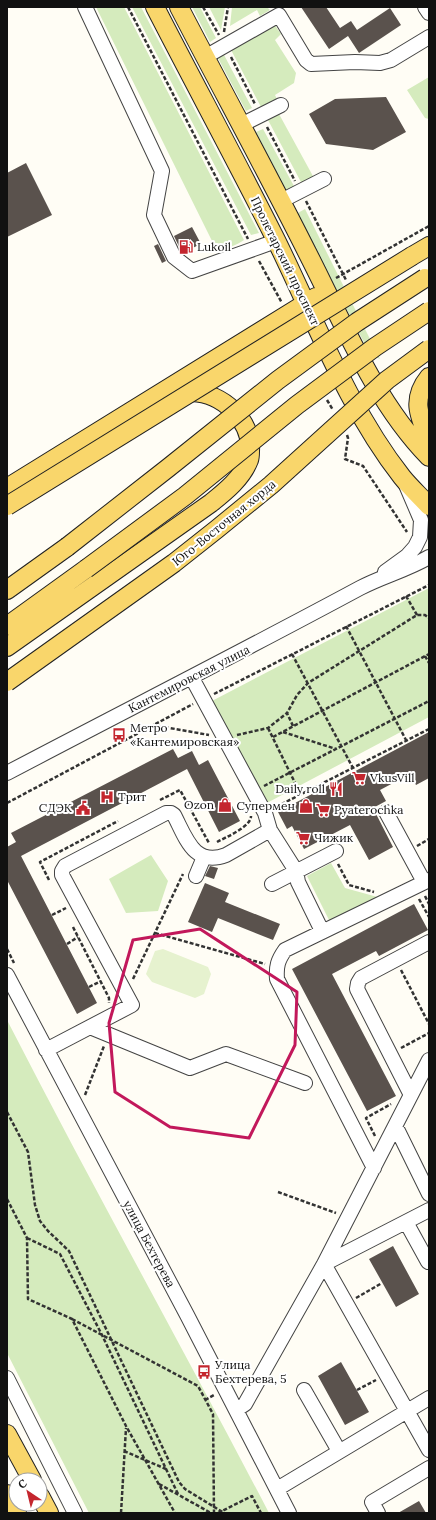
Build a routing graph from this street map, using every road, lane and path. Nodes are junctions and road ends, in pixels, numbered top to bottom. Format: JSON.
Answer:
{"nodes":[{"id":1,"x":85,"y":7,"type":"edge"},
{"id":2,"x":128,"y":7,"type":"edge"},
{"id":3,"x":155,"y":7,"type":"edge"},
{"id":4,"x":179,"y":7,"type":"edge"},
{"id":5,"x":228,"y":7,"type":"edge"},
{"id":6,"x":425,"y":7,"type":"edge"},
{"id":7,"x":429,"y":13,"type":"edge"},
{"id":8,"x":224,"y":35,"type":"dead end"},
{"id":9,"x":429,"y":37,"type":"edge"},
{"id":10,"x":205,"y":57,"type":"junction"},
{"id":11,"x":281,"y":105,"type":"dead end"},
{"id":12,"x":241,"y":125,"type":"junction"},
{"id":13,"x":324,"y":179,"type":"dead end"},
{"id":14,"x":281,"y":201,"type":"junction"},
{"id":15,"x":429,"y":226,"type":"edge"},
{"id":16,"x":276,"y":241,"type":"junction"},
{"id":17,"x":429,"y":246,"type":"edge"},
{"id":18,"x":253,"y":249,"type":"junction"},
{"id":19,"x":427,"y":277,"type":"edge"},
{"id":20,"x":326,"y":288,"type":"junction"},
{"id":21,"x":304,"y":301,"type":"junction"},
{"id":22,"x":429,"y":311,"type":"edge"},
{"id":23,"x":429,"y":349,"type":"edge"},
{"id":24,"x":429,"y":377,"type":"edge"},
{"id":25,"x":145,"y":403,"type":"junction"},
{"id":26,"x":429,"y":440,"type":"edge"},
{"id":27,"x":429,"y":457,"type":"edge"},
{"id":28,"x":345,"y":459,"type":"dead end"},
{"id":29,"x":403,"y":478,"type":"junction"},
{"id":30,"x":7,"y":488,"type":"edge"},
{"id":31,"x":7,"y":506,"type":"edge"},
{"id":32,"x":429,"y":506,"type":"edge"},
{"id":33,"x":408,"y":532,"type":"dead end"},
{"id":34,"x":429,"y":558,"type":"edge"},
{"id":35,"x":371,"y":583,"type":"junction"},
{"id":36,"x":429,"y":585,"type":"edge"},
{"id":37,"x":7,"y":590,"type":"edge"},
{"id":38,"x":406,"y":596,"type":"junction"},
{"id":39,"x":417,"y":615,"type":"junction"},
{"id":40,"x":429,"y":618,"type":"edge"},
{"id":41,"x":7,"y":626,"type":"edge"},
{"id":42,"x":346,"y":626,"type":"junction"},
{"id":43,"x":7,"y":647,"type":"edge"},
{"id":44,"x":359,"y":651,"type":"junction"},
{"id":45,"x":292,"y":653,"type":"junction"},
{"id":46,"x":429,"y":654,"type":"edge"},
{"id":47,"x":425,"y":656,"type":"junction"},
{"id":48,"x":429,"y":663,"type":"edge"},
{"id":49,"x":192,"y":678,"type":"junction"},
{"id":50,"x":7,"y":682,"type":"edge"},
{"id":51,"x":376,"y":682,"type":"junction"},
{"id":52,"x":308,"y":683,"type":"junction"},
{"id":53,"x":204,"y":699,"type":"junction"},
{"id":54,"x":429,"y":701,"type":"edge"},
{"id":55,"x":322,"y":711,"type":"junction"},
{"id":56,"x":287,"y":713,"type":"junction"},
{"id":57,"x":395,"y":718,"type":"junction"},
{"id":58,"x":293,"y":726,"type":"junction"},
{"id":59,"x":208,"y":729,"type":"dead end"},
{"id":60,"x":429,"y":729,"type":"edge"},
{"id":61,"x":283,"y":732,"type":"junction"},
{"id":62,"x":211,"y":736,"type":"dead end"},
{"id":63,"x":273,"y":737,"type":"junction"},
{"id":64,"x":406,"y":740,"type":"junction"},
{"id":65,"x":342,"y":746,"type":"junction"},
{"id":66,"x":336,"y":749,"type":"junction"},
{"id":67,"x":365,"y":761,"type":"junction"},
{"id":68,"x":367,"y":765,"type":"dead end"},
{"id":69,"x":353,"y":768,"type":"junction"},
{"id":70,"x":290,"y":772,"type":"junction"},
{"id":71,"x":7,"y":773,"type":"edge"},
{"id":72,"x":314,"y":788,"type":"junction"},
{"id":73,"x":253,"y":792,"type":"junction"},
{"id":74,"x":316,"y":792,"type":"dead end"},
{"id":75,"x":301,"y":795,"type":"junction"},
{"id":76,"x":159,"y":801,"type":"dead end"},
{"id":77,"x":7,"y":803,"type":"edge"},
{"id":78,"x":386,"y":812,"type":"dead end"},
{"id":79,"x":265,"y":813,"type":"junction"},
{"id":80,"x":250,"y":815,"type":"dead end"},
{"id":81,"x":124,"y":819,"type":"dead end"},
{"id":82,"x":251,"y":820,"type":"junction"},
{"id":83,"x":270,"y":830,"type":"junction"},
{"id":84,"x":334,"y":852,"type":"joint"},
{"id":85,"x":204,"y":857,"type":"junction"},
{"id":86,"x":296,"y":872,"type":"junction"},
{"id":87,"x":190,"y":873,"type":"joint"},
{"id":88,"x":50,"y":882,"type":"dead end"},
{"id":89,"x":272,"y":884,"type":"dead end"},
{"id":90,"x":423,"y":887,"type":"edge"},
{"id":91,"x":377,"y":893,"type":"dead end"},
{"id":92,"x":60,"y":902,"type":"dead end"},
{"id":93,"x":429,"y":904,"type":"edge"},
{"id":94,"x":68,"y":916,"type":"dead end"},
{"id":95,"x":429,"y":917,"type":"edge"},
{"id":96,"x":71,"y":923,"type":"dead end"},
{"id":97,"x":322,"y":931,"type":"junction"},
{"id":98,"x":156,"y":933,"type":"junction"},
{"id":99,"x":429,"y":942,"type":"edge"},
{"id":100,"x":395,"y":959,"type":"junction"},
{"id":101,"x":276,"y":967,"type":"junction"},
{"id":102,"x":7,"y":975,"type":"edge"},
{"id":103,"x":122,"y":985,"type":"junction"},
{"id":104,"x":106,"y":1009,"type":"dead end"},
{"id":105,"x":429,"y":1024,"type":"edge"},
{"id":106,"x":90,"y":1027,"type":"junction"},
{"id":107,"x":429,"y":1033,"type":"edge"},
{"id":108,"x":109,"y":1035,"type":"junction"},
{"id":109,"x":46,"y":1050,"type":"junction"},
{"id":110,"x":390,"y":1054,"type":"junction"},
{"id":111,"x":429,"y":1060,"type":"edge"},
{"id":112,"x":305,"y":1082,"type":"dead end"},
{"id":113,"x":409,"y":1090,"type":"junction"},
{"id":114,"x":84,"y":1097,"type":"dead end"},
{"id":115,"x":7,"y":1112,"type":"edge"},
{"id":116,"x":394,"y":1130,"type":"junction"},
{"id":117,"x":378,"y":1142,"type":"dead end"},
{"id":118,"x":374,"y":1168,"type":"junction"},
{"id":119,"x":278,"y":1192,"type":"dead end"},
{"id":120,"x":429,"y":1194,"type":"edge"},
{"id":121,"x":7,"y":1199,"type":"edge"},
{"id":122,"x":429,"y":1210,"type":"edge"},
{"id":123,"x":349,"y":1218,"type":"junction"},
{"id":124,"x":406,"y":1222,"type":"junction"},
{"id":125,"x":27,"y":1238,"type":"junction"},
{"id":126,"x":428,"y":1262,"type":"edge"},
{"id":127,"x":324,"y":1264,"type":"junction"},
{"id":128,"x":382,"y":1283,"type":"dead end"},
{"id":129,"x":347,"y":1303,"type":"junction"},
{"id":130,"x":72,"y":1319,"type":"junction"},
{"id":131,"x":102,"y":1336,"type":"junction"},
{"id":132,"x":112,"y":1341,"type":"junction"},
{"id":133,"x":387,"y":1373,"type":"junction"},
{"id":134,"x":7,"y":1378,"type":"edge"},
{"id":135,"x":304,"y":1390,"type":"dead end"},
{"id":136,"x":357,"y":1390,"type":"dead end"},
{"id":137,"x":429,"y":1398,"type":"edge"},
{"id":138,"x":236,"y":1410,"type":"junction"},
{"id":139,"x":406,"y":1410,"type":"junction"},
{"id":140,"x":126,"y":1426,"type":"junction"},
{"id":141,"x":7,"y":1434,"type":"edge"},
{"id":142,"x":429,"y":1450,"type":"edge"},
{"id":143,"x":124,"y":1451,"type":"junction"},
{"id":144,"x":339,"y":1451,"type":"junction"},
{"id":145,"x":145,"y":1460,"type":"junction"},
{"id":146,"x":429,"y":1468,"type":"edge"},
{"id":147,"x":166,"y":1469,"type":"junction"},
{"id":148,"x":28,"y":1472,"type":"edge"},
{"id":149,"x":158,"y":1483,"type":"junction"},
{"id":150,"x":277,"y":1489,"type":"junction"},
{"id":151,"x":7,"y":1494,"type":"edge"},
{"id":152,"x":178,"y":1494,"type":"junction"},
{"id":153,"x":214,"y":1507,"type":"junction"},
{"id":154,"x":223,"y":1512,"type":"edge"},
{"id":155,"x":17,"y":1513,"type":"edge"},
{"id":156,"x":75,"y":1513,"type":"edge"},
{"id":157,"x":121,"y":1513,"type":"edge"},
{"id":158,"x":175,"y":1513,"type":"edge"},
{"id":159,"x":211,"y":1513,"type":"edge"},
{"id":160,"x":214,"y":1513,"type":"edge"},
{"id":161,"x":218,"y":1513,"type":"edge"},
{"id":162,"x":261,"y":1513,"type":"edge"},
{"id":163,"x":289,"y":1513,"type":"edge"},
{"id":164,"x":378,"y":1513,"type":"edge"}],
"edges":[{"from":1,"to":18,"type":"street"},
{"from":2,"to":18,"type":"path"},
{"from":3,"to":16,"type":"main road","name":"Пролетарский проспект"},
{"from":4,"to":10,"type":"main road","name":"Пролетарский проспект"},
{"from":5,"to":8,"type":"path"},
{"from":6,"to":7,"type":"street"},
{"from":9,"to":10,"type":"street"},
{"from":10,"to":12,"type":"main road","name":"Пролетарский проспект"},
{"from":11,"to":12,"type":"street"},
{"from":12,"to":14,"type":"main road","name":"Пролетарский проспект"},
{"from":13,"to":14,"type":"street"},
{"from":14,"to":20,"type":"main road","name":"Пролетарский проспект"},
{"from":15,"to":20,"type":"path"},
{"from":16,"to":18,"type":"street"},
{"from":16,"to":21,"type":"main road","name":"Пролетарский проспект"},
{"from":17,"to":31,"type":"main road","bridge":true},
{"from":18,"to":21,"type":"path"},
{"from":19,"to":37,"type":"main road","bridge":true},
{"from":20,"to":21,"type":"main road"},
{"from":20,"to":27,"type":"main road","name":"Пролетарский проспект"},
{"from":21,"to":25,"type":"main road"},
{"from":21,"to":29,"type":"main road","name":"Пролетарский проспект"},
{"from":22,"to":41,"type":"main road","bridge":true},
{"from":23,"to":50,"type":"main road","name":"Юго-Восточная хорда","bridge":true},
{"from":24,"to":26,"type":"main road"},
{"from":25,"to":30,"type":"main road"},
{"from":25,"to":43,"type":"main road"},
{"from":28,"to":33,"type":"path"},
{"from":29,"to":32,"type":"main road","name":"Пролетарский проспект"},
{"from":29,"to":35,"type":"street","name":"Кантемировская улица"},
{"from":34,"to":35,"type":"street","name":"Кантемировская улица"},
{"from":35,"to":49,"type":"street","name":"Кантемировская улица"},
{"from":36,"to":38,"type":"path"},
{"from":38,"to":39,"type":"path"},
{"from":38,"to":42,"type":"path"},
{"from":39,"to":40,"type":"path"},
{"from":39,"to":44,"type":"path"},
{"from":42,"to":44,"type":"path"},
{"from":42,"to":45,"type":"path"},
{"from":44,"to":51,"type":"path"},
{"from":44,"to":52,"type":"path"},
{"from":45,"to":52,"type":"path"},
{"from":45,"to":53,"type":"path"},
{"from":46,"to":47,"type":"path"},
{"from":47,"to":48,"type":"path"},
{"from":47,"to":51,"type":"path"},
{"from":49,"to":53,"type":"street"},
{"from":49,"to":71,"type":"street","name":"Кантемировская улица"},
{"from":51,"to":55,"type":"path"},
{"from":51,"to":57,"type":"path"},
{"from":52,"to":55,"type":"path"},
{"from":52,"to":56,"type":"path"},
{"from":53,"to":73,"type":"street"},
{"from":53,"to":77,"type":"path"},
{"from":54,"to":57,"type":"path"},
{"from":55,"to":58,"type":"path"},
{"from":55,"to":65,"type":"path"},
{"from":56,"to":58,"type":"path"},
{"from":56,"to":63,"type":"path"},
{"from":57,"to":64,"type":"path"},
{"from":57,"to":65,"type":"path"},
{"from":58,"to":61,"type":"path"},
{"from":59,"to":62,"type":"path"},
{"from":60,"to":64,"type":"path"},
{"from":61,"to":63,"type":"path"},
{"from":61,"to":66,"type":"path"},
{"from":63,"to":70,"type":"path"},
{"from":64,"to":67,"type":"path"},
{"from":65,"to":66,"type":"path"},
{"from":65,"to":69,"type":"path"},
{"from":66,"to":70,"type":"path"},
{"from":67,"to":68,"type":"path"},
{"from":67,"to":69,"type":"path"},
{"from":69,"to":72,"type":"path"},
{"from":70,"to":73,"type":"path"},
{"from":70,"to":75,"type":"path"},
{"from":72,"to":74,"type":"path"},
{"from":72,"to":75,"type":"path"},
{"from":73,"to":79,"type":"street"},
{"from":75,"to":79,"type":"path"},
{"from":76,"to":82,"type":"path"},
{"from":78,"to":90,"type":"street"},
{"from":79,"to":82,"type":"path"},
{"from":79,"to":83,"type":"street"},
{"from":80,"to":82,"type":"path"},
{"from":81,"to":88,"type":"path"},
{"from":83,"to":85,"type":"street"},
{"from":83,"to":86,"type":"street"},
{"from":84,"to":86,"type":"street"},
{"from":84,"to":91,"type":"path"},
{"from":85,"to":87,"type":"street"},
{"from":85,"to":103,"type":"street"},
{"from":86,"to":89,"type":"street"},
{"from":86,"to":97,"type":"street"},
{"from":87,"to":98,"type":"path"},
{"from":90,"to":93,"type":"path"},
{"from":90,"to":95,"type":"path"},
{"from":90,"to":97,"type":"street"},
{"from":92,"to":94,"type":"path"},
{"from":96,"to":104,"type":"path"},
{"from":97,"to":101,"type":"street"},
{"from":98,"to":101,"type":"path"},
{"from":98,"to":103,"type":"path"},
{"from":99,"to":100,"type":"street"},
{"from":100,"to":105,"type":"path"},
{"from":100,"to":110,"type":"street"},
{"from":101,"to":118,"type":"street"},
{"from":102,"to":109,"type":"street","name":"улица Бехтерева"},
{"from":103,"to":106,"type":"street"},
{"from":106,"to":108,"type":"street"},
{"from":106,"to":109,"type":"street"},
{"from":107,"to":110,"type":"path"},
{"from":108,"to":112,"type":"street"},
{"from":108,"to":114,"type":"path"},
{"from":109,"to":138,"type":"street","name":"улица Бехтерева"},
{"from":110,"to":113,"type":"street"},
{"from":111,"to":113,"type":"street"},
{"from":113,"to":116,"type":"street"},
{"from":113,"to":117,"type":"path"},
{"from":115,"to":132,"type":"path"},
{"from":116,"to":118,"type":"street"},
{"from":116,"to":120,"type":"street"},
{"from":118,"to":123,"type":"street"},
{"from":119,"to":123,"type":"path"},
{"from":121,"to":125,"type":"path"},
{"from":122,"to":124,"type":"street"},
{"from":123,"to":127,"type":"street"},
{"from":124,"to":126,"type":"street"},
{"from":124,"to":127,"type":"street"},
{"from":125,"to":130,"type":"path"},
{"from":125,"to":131,"type":"path"},
{"from":127,"to":129,"type":"street"},
{"from":127,"to":138,"type":"street"},
{"from":128,"to":129,"type":"path"},
{"from":129,"to":133,"type":"street"},
{"from":130,"to":131,"type":"path"},
{"from":130,"to":140,"type":"path"},
{"from":131,"to":132,"type":"path"},
{"from":131,"to":147,"type":"path"},
{"from":132,"to":153,"type":"path"},
{"from":132,"to":153,"type":"path"},
{"from":133,"to":136,"type":"path"},
{"from":133,"to":139,"type":"street"},
{"from":134,"to":156,"type":"street"},
{"from":135,"to":144,"type":"street"},
{"from":137,"to":139,"type":"street"},
{"from":138,"to":150,"type":"street","name":"улица Бехтерева"},
{"from":139,"to":142,"type":"street"},
{"from":139,"to":144,"type":"street"},
{"from":140,"to":143,"type":"path"},
{"from":140,"to":145,"type":"path"},
{"from":141,"to":148,"type":"main road"},
{"from":143,"to":145,"type":"path"},
{"from":143,"to":157,"type":"path"},
{"from":144,"to":150,"type":"street"},
{"from":145,"to":147,"type":"path"},
{"from":145,"to":149,"type":"path"},
{"from":146,"to":164,"type":"street"},
{"from":147,"to":152,"type":"path"},
{"from":149,"to":152,"type":"path"},
{"from":149,"to":158,"type":"path"},
{"from":150,"to":163,"type":"street","name":"улица Бехтерева"},
{"from":151,"to":155,"type":"main road"},
{"from":152,"to":159,"type":"path"},
{"from":153,"to":154,"type":"path"},
{"from":153,"to":160,"type":"path"},
{"from":154,"to":161,"type":"path"},
{"from":154,"to":162,"type":"path"}]}
